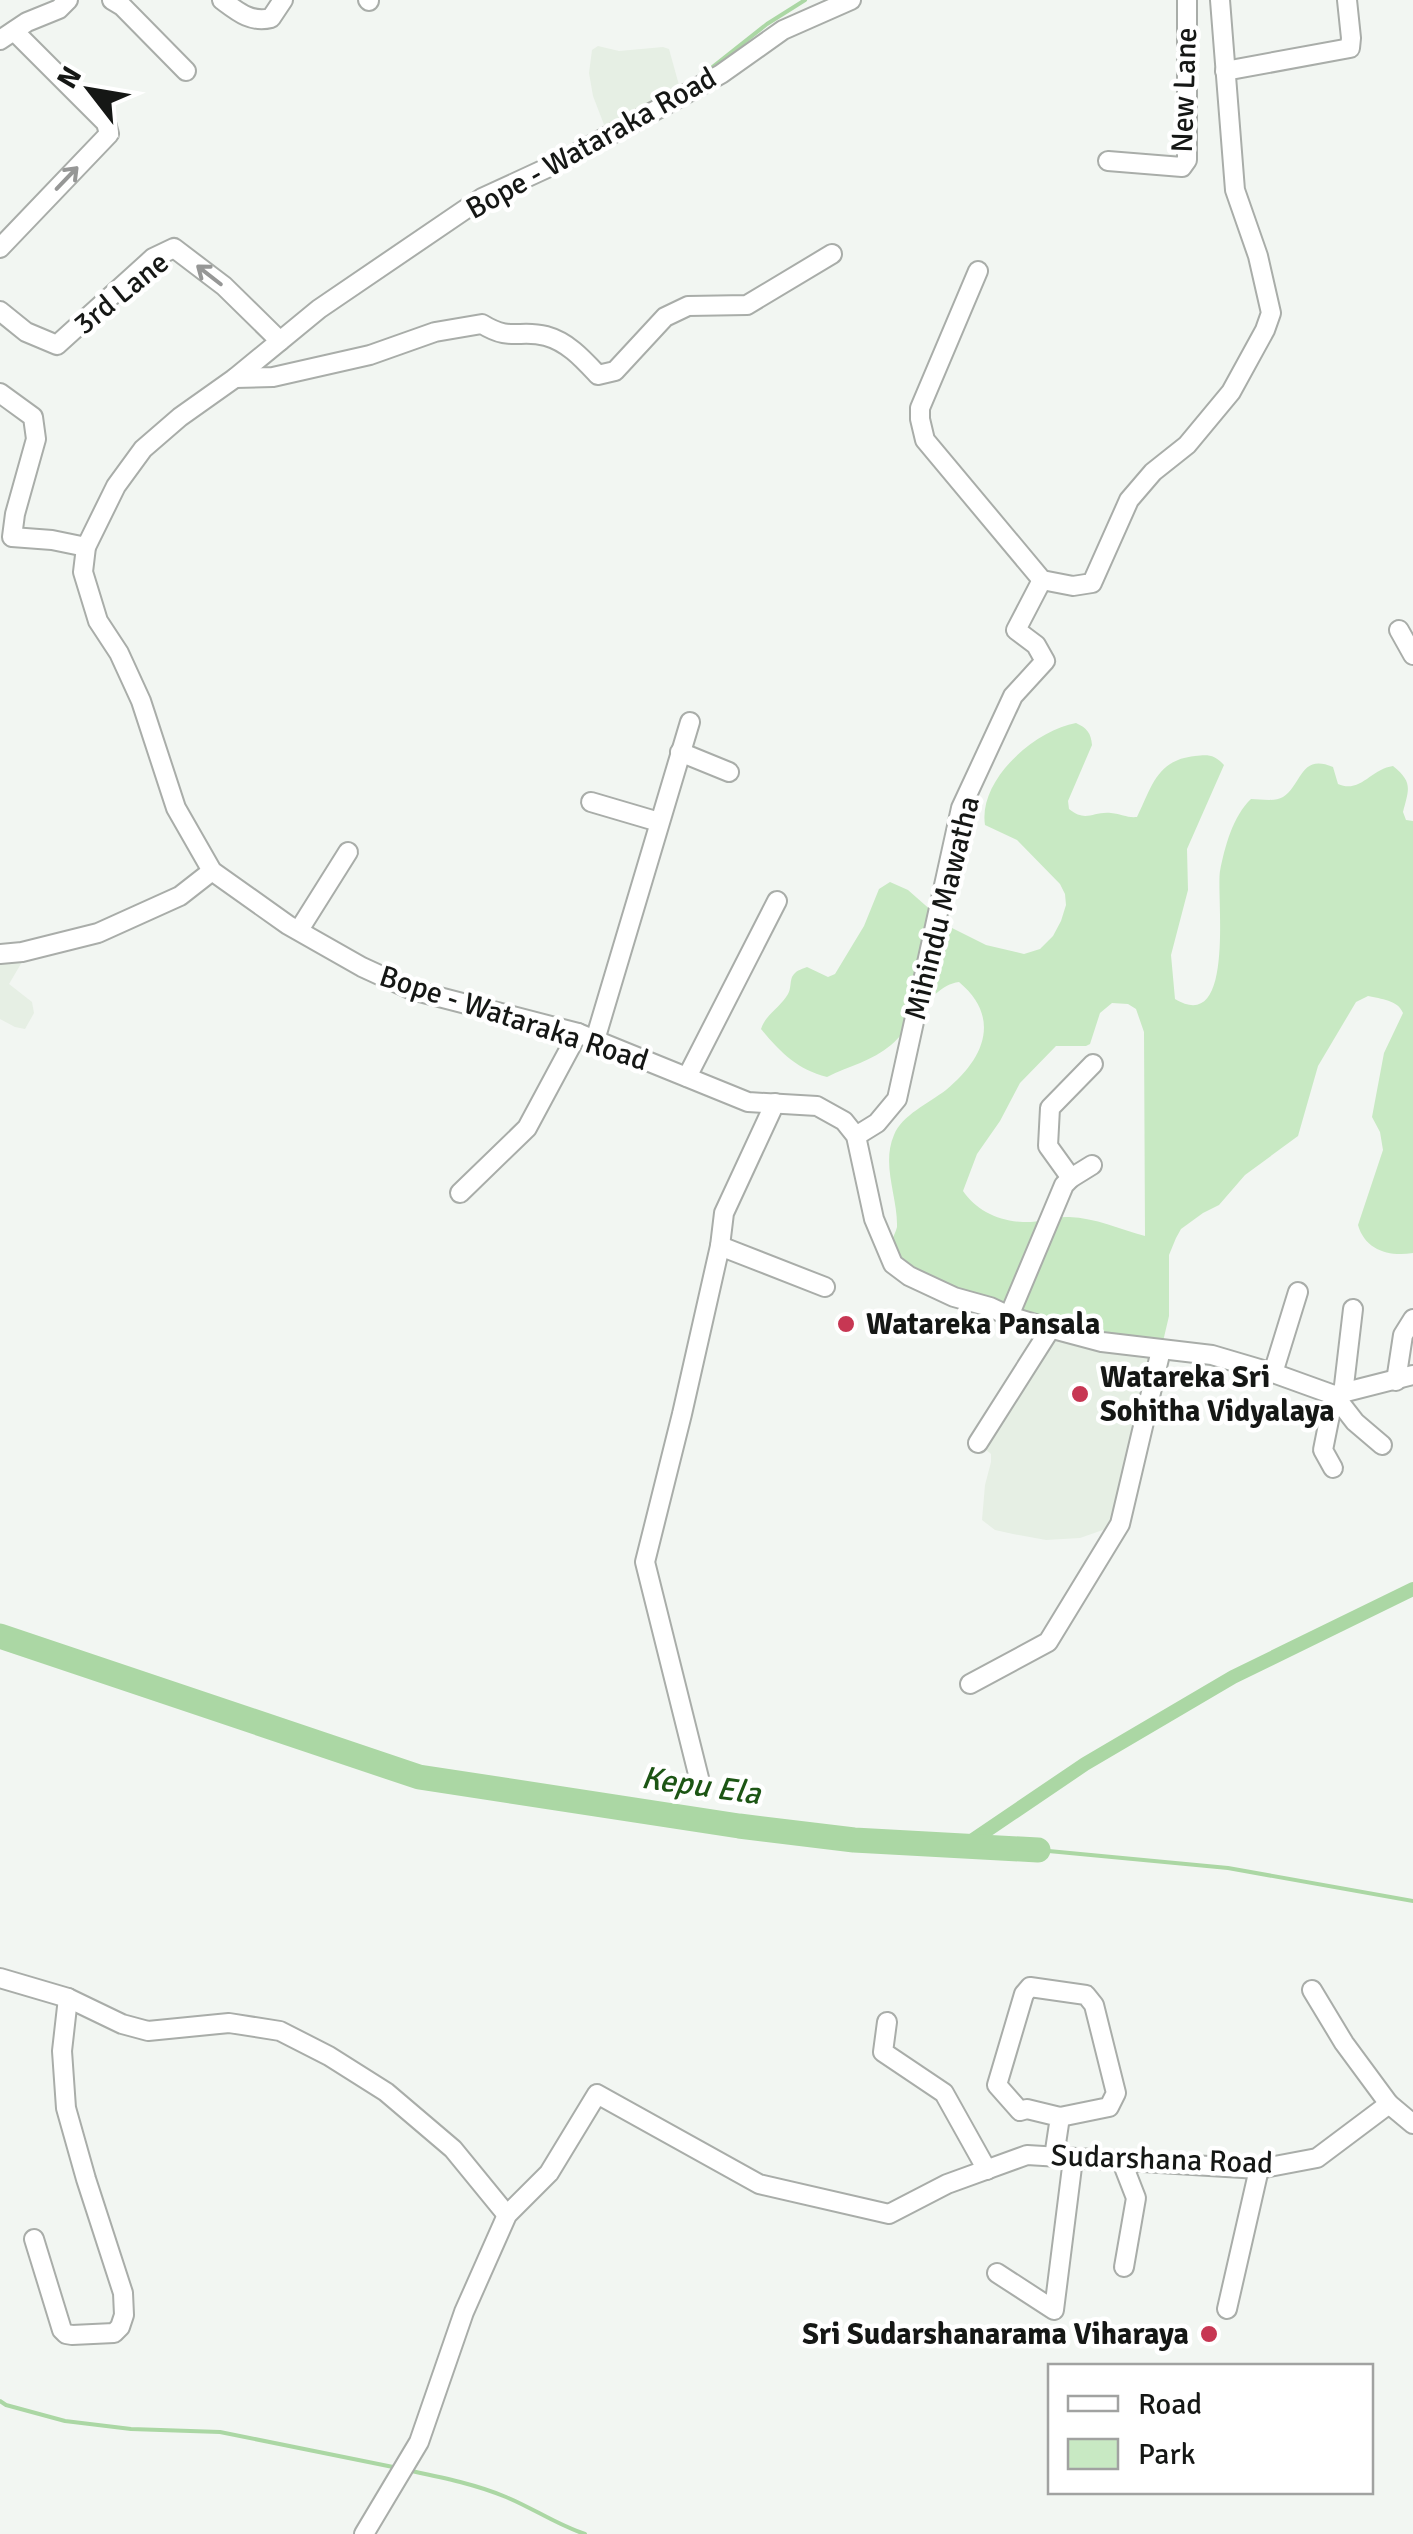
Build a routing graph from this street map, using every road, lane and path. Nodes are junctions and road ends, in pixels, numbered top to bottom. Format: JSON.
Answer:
{"nodes":[{"id":1,"x":68,"y":0,"type":"edge"},
{"id":2,"x":112,"y":0,"type":"edge"},
{"id":3,"x":222,"y":0,"type":"edge"},
{"id":4,"x":283,"y":0,"type":"edge"},
{"id":5,"x":851,"y":0,"type":"edge"},
{"id":6,"x":1187,"y":0,"type":"edge"},
{"id":7,"x":1220,"y":0,"type":"edge"},
{"id":8,"x":1346,"y":0,"type":"edge"},
{"id":9,"x":7,"y":35,"type":"edge"},
{"id":10,"x":186,"y":71,"type":"dead end"},
{"id":11,"x":1225,"y":71,"type":"junction"},
{"id":12,"x":1108,"y":162,"type":"dead end"},
{"id":13,"x":0,"y":248,"type":"edge"},
{"id":14,"x":832,"y":254,"type":"dead end"},
{"id":15,"x":978,"y":272,"type":"dead end"},
{"id":16,"x":0,"y":311,"type":"edge"},
{"id":17,"x":280,"y":340,"type":"junction"},
{"id":18,"x":236,"y":378,"type":"junction"},
{"id":19,"x":0,"y":393,"type":"edge"},
{"id":20,"x":6,"y":542,"type":"edge"},
{"id":21,"x":86,"y":547,"type":"junction"},
{"id":22,"x":1042,"y":580,"type":"junction"},
{"id":23,"x":1399,"y":630,"type":"dead end"},
{"id":24,"x":1413,"y":655,"type":"edge"},
{"id":25,"x":690,"y":722,"type":"dead end"},
{"id":26,"x":680,"y":752,"type":"junction"},
{"id":27,"x":729,"y":772,"type":"dead end"},
{"id":28,"x":591,"y":802,"type":"dead end"},
{"id":29,"x":659,"y":822,"type":"junction"},
{"id":30,"x":348,"y":852,"type":"dead end"},
{"id":31,"x":212,"y":871,"type":"junction"},
{"id":32,"x":777,"y":902,"type":"dead end"},
{"id":33,"x":299,"y":930,"type":"junction"},
{"id":34,"x":0,"y":954,"type":"edge"},
{"id":35,"x":587,"y":1037,"type":"junction"},
{"id":36,"x":1093,"y":1064,"type":"dead end"},
{"id":37,"x":687,"y":1077,"type":"junction"},
{"id":38,"x":775,"y":1103,"type":"junction"},
{"id":39,"x":856,"y":1136,"type":"junction"},
{"id":40,"x":1092,"y":1165,"type":"dead end"},
{"id":41,"x":1070,"y":1178,"type":"junction"},
{"id":42,"x":460,"y":1193,"type":"dead end"},
{"id":43,"x":720,"y":1246,"type":"junction"},
{"id":44,"x":825,"y":1287,"type":"dead end"},
{"id":45,"x":1298,"y":1292,"type":"dead end"},
{"id":46,"x":1353,"y":1309,"type":"dead end"},
{"id":47,"x":1009,"y":1316,"type":"junction"},
{"id":48,"x":1413,"y":1320,"type":"edge"},
{"id":49,"x":1051,"y":1328,"type":"junction"},
{"id":50,"x":1162,"y":1350,"type":"junction"},
{"id":51,"x":1273,"y":1373,"type":"junction"},
{"id":52,"x":1405,"y":1378,"type":"edge"},
{"id":53,"x":1338,"y":1394,"type":"junction"},
{"id":54,"x":978,"y":1443,"type":"dead end"},
{"id":55,"x":1382,"y":1445,"type":"dead end"},
{"id":56,"x":1333,"y":1468,"type":"dead end"},
{"id":57,"x":970,"y":1684,"type":"dead end"},
{"id":58,"x":701,"y":1786,"type":"dead end"},
{"id":59,"x":0,"y":1978,"type":"edge"},
{"id":60,"x":1312,"y":1990,"type":"dead end"},
{"id":61,"x":68,"y":1998,"type":"junction"},
{"id":62,"x":887,"y":2022,"type":"dead end"},
{"id":63,"x":1390,"y":2104,"type":"junction"},
{"id":64,"x":1060,"y":2117,"type":"junction"},
{"id":65,"x":1413,"y":2124,"type":"edge"},
{"id":66,"x":1064,"y":2158,"type":"junction"},
{"id":67,"x":1122,"y":2162,"type":"junction"},
{"id":68,"x":1259,"y":2168,"type":"junction"},
{"id":69,"x":987,"y":2170,"type":"junction"},
{"id":70,"x":506,"y":2215,"type":"junction"},
{"id":71,"x":34,"y":2239,"type":"dead end"},
{"id":72,"x":1124,"y":2266,"type":"dead end"},
{"id":73,"x":997,"y":2274,"type":"dead end"},
{"id":74,"x":1228,"y":2309,"type":"dead end"},
{"id":75,"x":364,"y":2534,"type":"edge"}],
"edges":[{"from":1,"to":9,"type":"street"},
{"from":2,"to":10,"type":"street"},
{"from":3,"to":4,"type":"street"},
{"from":5,"to":17,"type":"street","name":"Bope - Wataraka Road"},
{"from":6,"to":12,"type":"street","name":"New Lane"},
{"from":7,"to":11,"type":"street"},
{"from":8,"to":11,"type":"street"},
{"from":13,"to":9,"type":"street","one_way":true},
{"from":11,"to":22,"type":"street"},
{"from":14,"to":18,"type":"street"},
{"from":15,"to":22,"type":"street"},
{"from":17,"to":16,"type":"street","name":"3rd Lane","one_way":true},
{"from":17,"to":18,"type":"street","name":"Bope - Wataraka Road"},
{"from":18,"to":21,"type":"street","name":"Bope - Wataraka Road"},
{"from":19,"to":20,"type":"street"},
{"from":20,"to":21,"type":"street"},
{"from":21,"to":31,"type":"street","name":"Bope - Wataraka Road"},
{"from":22,"to":39,"type":"street","name":"Mihindu Mawatha"},
{"from":23,"to":24,"type":"street"},
{"from":25,"to":26,"type":"street"},
{"from":26,"to":27,"type":"street"},
{"from":26,"to":29,"type":"street"},
{"from":28,"to":29,"type":"street"},
{"from":29,"to":35,"type":"street"},
{"from":30,"to":33,"type":"street"},
{"from":31,"to":33,"type":"street","name":"Bope - Wataraka Road"},
{"from":31,"to":34,"type":"street"},
{"from":32,"to":37,"type":"street"},
{"from":33,"to":35,"type":"street","name":"Bope - Wataraka Road"},
{"from":35,"to":37,"type":"street","name":"Bope - Wataraka Road"},
{"from":35,"to":42,"type":"street"},
{"from":36,"to":41,"type":"street"},
{"from":37,"to":38,"type":"street","name":"Bope - Wataraka Road"},
{"from":38,"to":39,"type":"street","name":"Bope - Wataraka Road"},
{"from":38,"to":43,"type":"street"},
{"from":39,"to":47,"type":"street"},
{"from":40,"to":41,"type":"street"},
{"from":41,"to":47,"type":"street"},
{"from":43,"to":44,"type":"street"},
{"from":43,"to":58,"type":"street"},
{"from":45,"to":51,"type":"street"},
{"from":46,"to":53,"type":"street"},
{"from":47,"to":49,"type":"street"},
{"from":48,"to":52,"type":"street"},
{"from":49,"to":50,"type":"street"},
{"from":49,"to":54,"type":"street"},
{"from":50,"to":51,"type":"street"},
{"from":50,"to":57,"type":"street"},
{"from":51,"to":53,"type":"street"},
{"from":52,"to":53,"type":"street"},
{"from":53,"to":55,"type":"street"},
{"from":53,"to":56,"type":"street"},
{"from":59,"to":61,"type":"street"},
{"from":60,"to":63,"type":"street"},
{"from":61,"to":70,"type":"street"},
{"from":61,"to":71,"type":"street"},
{"from":62,"to":69,"type":"street"},
{"from":63,"to":65,"type":"street"},
{"from":63,"to":68,"type":"street","name":"Sudarshana Road"},
{"from":64,"to":64,"type":"street"},
{"from":64,"to":66,"type":"street"},
{"from":66,"to":67,"type":"street","name":"Sudarshana Road"},
{"from":66,"to":69,"type":"street","name":"Sudarshana Road"},
{"from":66,"to":73,"type":"street"},
{"from":67,"to":68,"type":"street","name":"Sudarshana Road"},
{"from":67,"to":72,"type":"street"},
{"from":68,"to":74,"type":"street"},
{"from":69,"to":70,"type":"street","name":"Sudarshana Road"},
{"from":70,"to":75,"type":"street"}]}
